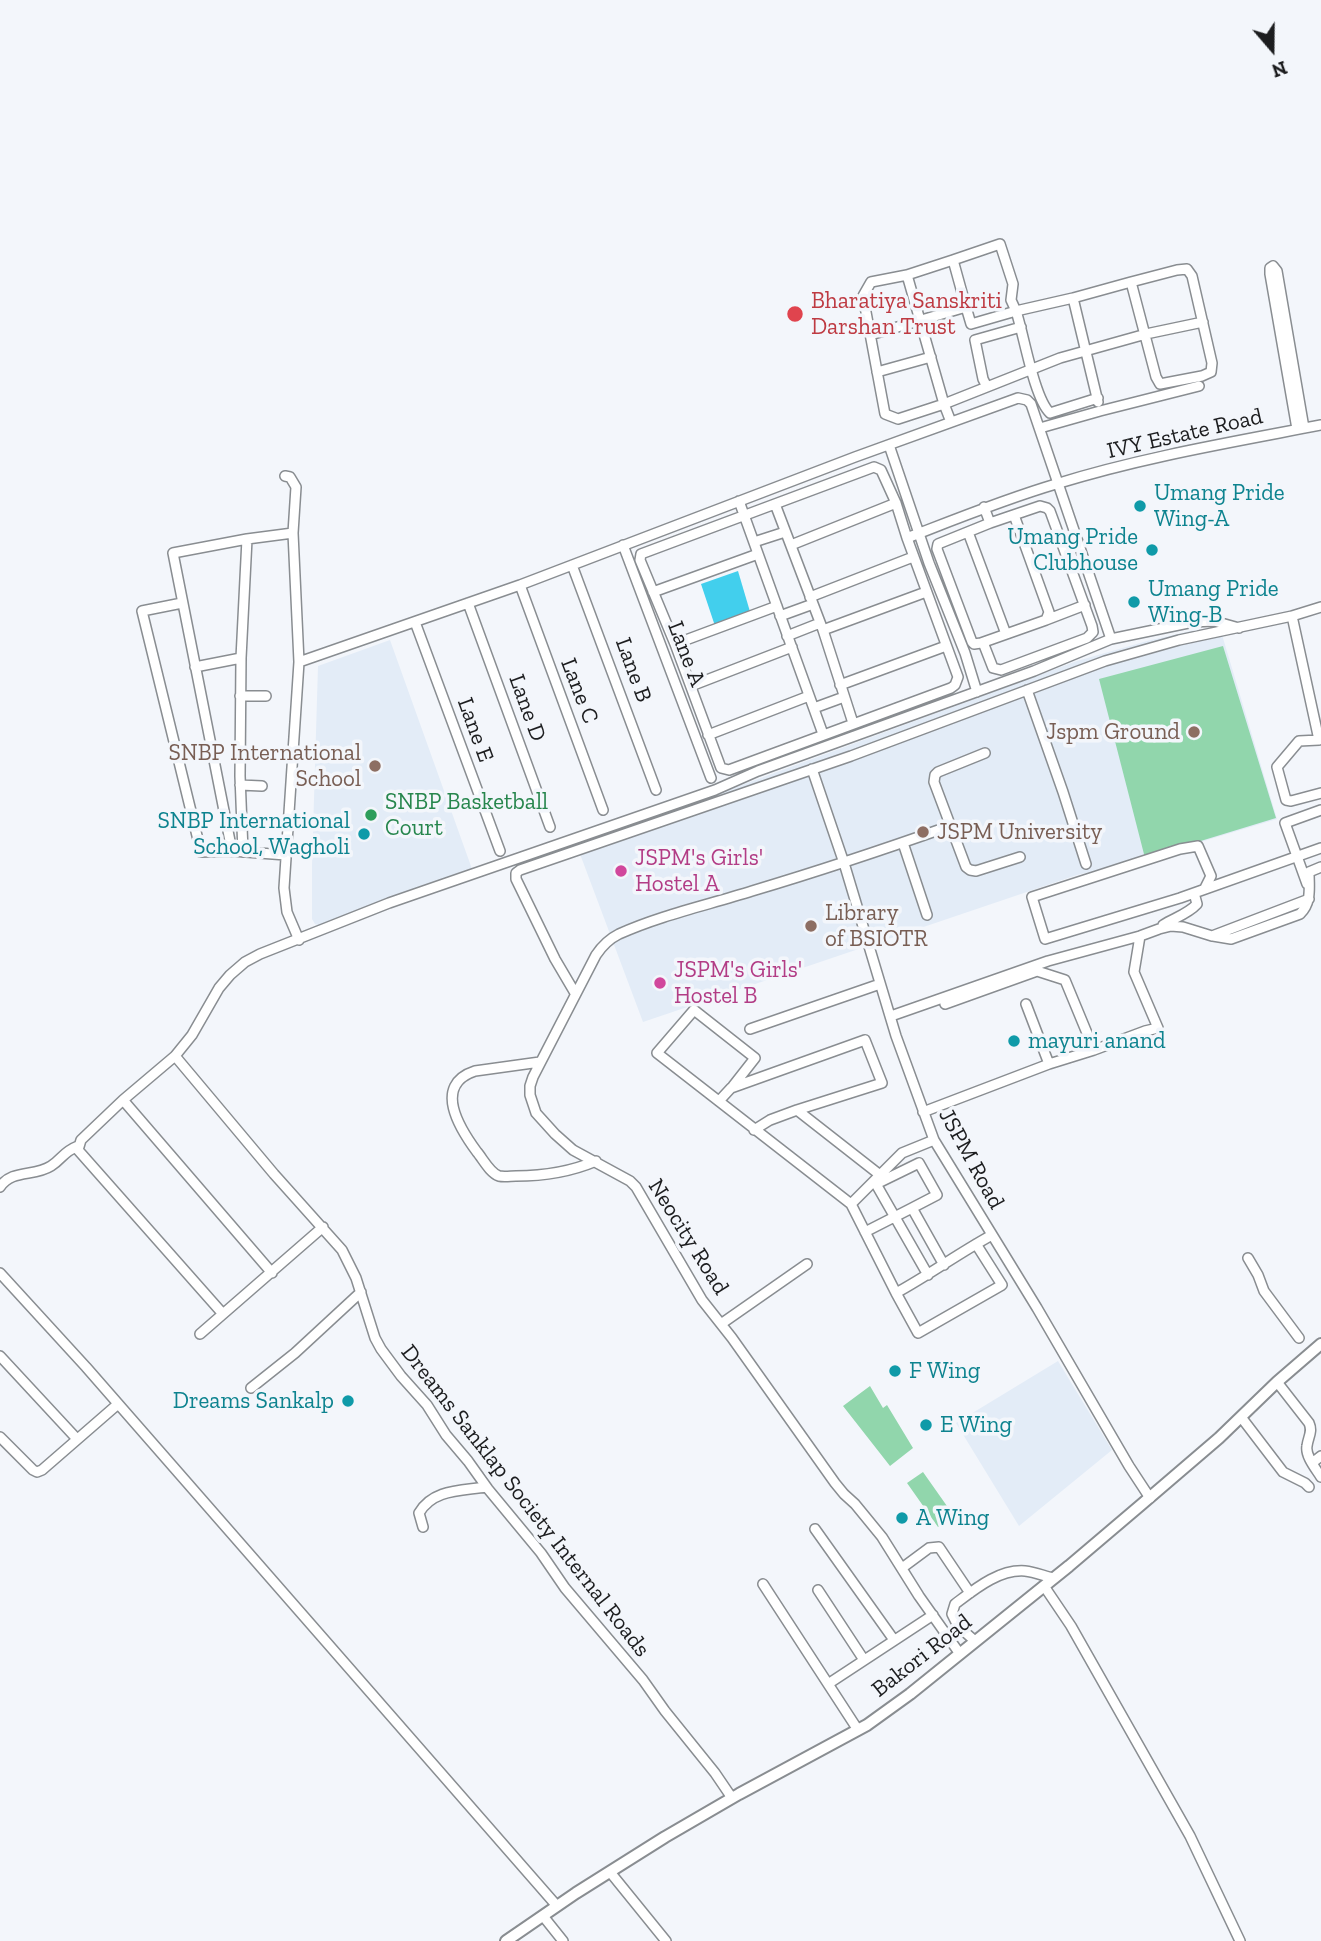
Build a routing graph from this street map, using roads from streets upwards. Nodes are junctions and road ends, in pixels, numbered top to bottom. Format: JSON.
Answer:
{"nodes":[{"id":1,"x":953,"y":260,"type":"junction"},
{"id":2,"x":907,"y":275,"type":"junction"},
{"id":3,"x":1131,"y":282,"type":"junction"},
{"id":4,"x":1073,"y":298,"type":"junction"},
{"id":5,"x":966,"y":307,"type":"junction"},
{"id":6,"x":1016,"y":311,"type":"junction"},
{"id":7,"x":921,"y":320,"type":"junction"},
{"id":8,"x":1203,"y":322,"type":"junction"},
{"id":9,"x":971,"y":324,"type":"junction"},
{"id":10,"x":1021,"y":327,"type":"junction"},
{"id":11,"x":1146,"y":334,"type":"junction"},
{"id":12,"x":870,"y":335,"type":"junction"},
{"id":13,"x":975,"y":340,"type":"junction"},
{"id":14,"x":1086,"y":350,"type":"junction"},
{"id":15,"x":931,"y":357,"type":"junction"},
{"id":16,"x":1031,"y":368,"type":"junction"},
{"id":17,"x":877,"y":372,"type":"junction"},
{"id":18,"x":1199,"y":386,"type":"dead end"},
{"id":19,"x":987,"y":387,"type":"junction"},
{"id":20,"x":1097,"y":398,"type":"junction"},
{"id":21,"x":944,"y":404,"type":"junction"},
{"id":22,"x":1100,"y":411,"type":"junction"},
{"id":23,"x":951,"y":422,"type":"junction"},
{"id":24,"x":1321,"y":425,"type":"edge"},
{"id":25,"x":1040,"y":428,"type":"junction"},
{"id":26,"x":1300,"y":429,"type":"junction"},
{"id":27,"x":889,"y":445,"type":"junction"},
{"id":28,"x":285,"y":476,"type":"dead end"},
{"id":29,"x":1059,"y":483,"type":"junction"},
{"id":30,"x":739,"y":501,"type":"junction"},
{"id":31,"x":897,"y":503,"type":"junction"},
{"id":32,"x":775,"y":504,"type":"junction"},
{"id":33,"x":984,"y":507,"type":"junction"},
{"id":34,"x":744,"y":515,"type":"junction"},
{"id":35,"x":1014,"y":515,"type":"junction"},
{"id":36,"x":990,"y":523,"type":"junction"},
{"id":37,"x":785,"y":532,"type":"junction"},
{"id":38,"x":293,"y":533,"type":"junction"},
{"id":39,"x":968,"y":533,"type":"junction"},
{"id":40,"x":919,"y":534,"type":"junction"},
{"id":41,"x":907,"y":538,"type":"junction"},
{"id":42,"x":247,"y":539,"type":"junction"},
{"id":43,"x":754,"y":542,"type":"junction"},
{"id":44,"x":623,"y":545,"type":"junction"},
{"id":45,"x":791,"y":545,"type":"junction"},
{"id":46,"x":758,"y":554,"type":"junction"},
{"id":47,"x":913,"y":557,"type":"junction"},
{"id":48,"x":572,"y":565,"type":"junction"},
{"id":49,"x":520,"y":585,"type":"junction"},
{"id":50,"x":653,"y":592,"type":"junction"},
{"id":51,"x":926,"y":592,"type":"junction"},
{"id":52,"x":811,"y":601,"type":"junction"},
{"id":53,"x":183,"y":603,"type":"junction"},
{"id":54,"x":468,"y":603,"type":"junction"},
{"id":55,"x":1085,"y":605,"type":"junction"},
{"id":56,"x":777,"y":606,"type":"junction"},
{"id":57,"x":1321,"y":607,"type":"edge"},
{"id":58,"x":949,"y":614,"type":"junction"},
{"id":59,"x":780,"y":616,"type":"junction"},
{"id":60,"x":1292,"y":616,"type":"junction"},
{"id":61,"x":936,"y":620,"type":"junction"},
{"id":62,"x":1046,"y":620,"type":"junction"},
{"id":63,"x":415,"y":622,"type":"junction"},
{"id":64,"x":821,"y":626,"type":"junction"},
{"id":65,"x":1238,"y":628,"type":"junction"},
{"id":66,"x":1006,"y":634,"type":"junction"},
{"id":67,"x":787,"y":636,"type":"junction"},
{"id":68,"x":1111,"y":639,"type":"junction"},
{"id":69,"x":981,"y":643,"type":"junction"},
{"id":70,"x":675,"y":644,"type":"junction"},
{"id":71,"x":946,"y":646,"type":"junction"},
{"id":72,"x":792,"y":647,"type":"junction"},
{"id":73,"x":241,"y":658,"type":"junction"},
{"id":74,"x":299,"y":662,"type":"junction"},
{"id":75,"x":195,"y":667,"type":"junction"},
{"id":76,"x":840,"y":685,"type":"junction"},
{"id":77,"x":691,"y":686,"type":"junction"},
{"id":78,"x":1027,"y":690,"type":"junction"},
{"id":79,"x":977,"y":692,"type":"junction"},
{"id":80,"x":240,"y":696,"type":"junction"},
{"id":81,"x":266,"y":696,"type":"dead end"},
{"id":82,"x":809,"y":696,"type":"junction"},
{"id":83,"x":844,"y":697,"type":"junction"},
{"id":84,"x":814,"y":708,"type":"junction"},
{"id":85,"x":853,"y":723,"type":"junction"},
{"id":86,"x":839,"y":728,"type":"junction"},
{"id":87,"x":823,"y":734,"type":"junction"},
{"id":88,"x":708,"y":735,"type":"junction"},
{"id":89,"x":1320,"y":740,"type":"edge"},
{"id":90,"x":844,"y":741,"type":"junction"},
{"id":91,"x":985,"y":753,"type":"dead end"},
{"id":92,"x":812,"y":769,"type":"junction"},
{"id":93,"x":711,"y":778,"type":"dead end"},
{"id":94,"x":240,"y":785,"type":"junction"},
{"id":95,"x":262,"y":786,"type":"dead end"},
{"id":96,"x":656,"y":790,"type":"dead end"},
{"id":97,"x":1321,"y":793,"type":"edge"},
{"id":98,"x":603,"y":810,"type":"dead end"},
{"id":99,"x":1321,"y":810,"type":"edge"},
{"id":100,"x":950,"y":826,"type":"junction"},
{"id":101,"x":550,"y":827,"type":"dead end"},
{"id":102,"x":903,"y":843,"type":"junction"},
{"id":103,"x":1321,"y":848,"type":"edge"},
{"id":104,"x":232,"y":851,"type":"junction"},
{"id":105,"x":500,"y":851,"type":"dead end"},
{"id":106,"x":243,"y":852,"type":"junction"},
{"id":107,"x":286,"y":855,"type":"junction"},
{"id":108,"x":1020,"y":858,"type":"dead end"},
{"id":109,"x":1297,"y":858,"type":"junction"},
{"id":110,"x":844,"y":863,"type":"junction"},
{"id":111,"x":1086,"y":864,"type":"dead end"},
{"id":112,"x":1321,"y":867,"type":"edge"},
{"id":113,"x":1205,"y":888,"type":"junction"},
{"id":114,"x":1194,"y":893,"type":"junction"},
{"id":115,"x":1309,"y":894,"type":"junction"},
{"id":116,"x":927,"y":915,"type":"dead end"},
{"id":117,"x":1159,"y":929,"type":"junction"},
{"id":118,"x":1140,"y":936,"type":"junction"},
{"id":119,"x":299,"y":940,"type":"junction"},
{"id":120,"x":880,"y":984,"type":"junction"},
{"id":121,"x":575,"y":993,"type":"junction"},
{"id":122,"x":1026,"y":1003,"type":"dead end"},
{"id":123,"x":945,"y":1004,"type":"dead end"},
{"id":124,"x":891,"y":1016,"type":"junction"},
{"id":125,"x":750,"y":1028,"type":"dead end"},
{"id":126,"x":1094,"y":1050,"type":"junction"},
{"id":127,"x":175,"y":1056,"type":"junction"},
{"id":128,"x":540,"y":1062,"type":"junction"},
{"id":129,"x":1049,"y":1064,"type":"junction"},
{"id":130,"x":731,"y":1088,"type":"junction"},
{"id":131,"x":123,"y":1100,"type":"junction"},
{"id":132,"x":719,"y":1101,"type":"junction"},
{"id":133,"x":797,"y":1110,"type":"junction"},
{"id":134,"x":923,"y":1112,"type":"junction"},
{"id":135,"x":754,"y":1130,"type":"junction"},
{"id":136,"x":934,"y":1140,"type":"junction"},
{"id":137,"x":78,"y":1146,"type":"junction"},
{"id":138,"x":596,"y":1161,"type":"junction"},
{"id":139,"x":877,"y":1180,"type":"junction"},
{"id":140,"x":0,"y":1188,"type":"edge"},
{"id":141,"x":851,"y":1204,"type":"junction"},
{"id":142,"x":912,"y":1208,"type":"junction"},
{"id":143,"x":894,"y":1216,"type":"junction"},
{"id":144,"x":323,"y":1227,"type":"junction"},
{"id":145,"x":864,"y":1232,"type":"junction"},
{"id":146,"x":992,"y":1235,"type":"junction"},
{"id":147,"x":976,"y":1244,"type":"junction"},
{"id":148,"x":1248,"y":1258,"type":"dead end"},
{"id":149,"x":807,"y":1264,"type":"dead end"},
{"id":150,"x":944,"y":1265,"type":"junction"},
{"id":151,"x":0,"y":1273,"type":"edge"},
{"id":152,"x":272,"y":1273,"type":"junction"},
{"id":153,"x":928,"y":1275,"type":"junction"},
{"id":154,"x":361,"y":1292,"type":"junction"},
{"id":155,"x":896,"y":1293,"type":"junction"},
{"id":156,"x":223,"y":1314,"type":"junction"},
{"id":157,"x":721,"y":1324,"type":"junction"},
{"id":158,"x":200,"y":1334,"type":"dead end"},
{"id":159,"x":1299,"y":1338,"type":"dead end"},
{"id":160,"x":1321,"y":1344,"type":"edge"},
{"id":161,"x":0,"y":1356,"type":"edge"},
{"id":162,"x":1277,"y":1382,"type":"junction"},
{"id":163,"x":251,"y":1388,"type":"dead end"},
{"id":164,"x":118,"y":1404,"type":"junction"},
{"id":165,"x":1241,"y":1417,"type":"junction"},
{"id":166,"x":0,"y":1437,"type":"edge"},
{"id":167,"x":77,"y":1439,"type":"junction"},
{"id":168,"x":1321,"y":1456,"type":"edge"},
{"id":169,"x":1312,"y":1463,"type":"junction"},
{"id":170,"x":1321,"y":1477,"type":"edge"},
{"id":171,"x":486,"y":1487,"type":"junction"},
{"id":172,"x":1309,"y":1487,"type":"dead end"},
{"id":173,"x":1150,"y":1498,"type":"junction"},
{"id":174,"x":423,"y":1527,"type":"dead end"},
{"id":175,"x":815,"y":1529,"type":"dead end"},
{"id":176,"x":902,"y":1568,"type":"junction"},
{"id":177,"x":1053,"y":1578,"type":"junction"},
{"id":178,"x":763,"y":1584,"type":"dead end"},
{"id":179,"x":1044,"y":1586,"type":"junction"},
{"id":180,"x":818,"y":1590,"type":"dead end"},
{"id":181,"x":970,"y":1593,"type":"junction"},
{"id":182,"x":933,"y":1615,"type":"junction"},
{"id":183,"x":894,"y":1640,"type":"junction"},
{"id":184,"x":975,"y":1641,"type":"junction"},
{"id":185,"x":960,"y":1654,"type":"junction"},
{"id":186,"x":864,"y":1660,"type":"junction"},
{"id":187,"x":828,"y":1684,"type":"junction"},
{"id":188,"x":858,"y":1730,"type":"junction"},
{"id":189,"x":732,"y":1798,"type":"junction"},
{"id":190,"x":610,"y":1871,"type":"junction"},
{"id":191,"x":557,"y":1906,"type":"junction"},
{"id":192,"x":541,"y":1917,"type":"junction"},
{"id":193,"x":506,"y":1941,"type":"edge"},
{"id":194,"x":555,"y":1941,"type":"edge"},
{"id":195,"x":563,"y":1941,"type":"edge"},
{"id":196,"x":666,"y":1941,"type":"edge"},
{"id":197,"x":1240,"y":1941,"type":"edge"}],
"edges":[{"from":1,"to":2,"type":"street"},
{"from":1,"to":5,"type":"street"},
{"from":1,"to":6,"type":"street"},
{"from":2,"to":7,"type":"street"},
{"from":2,"to":12,"type":"street"},
{"from":3,"to":4,"type":"street"},
{"from":3,"to":8,"type":"street"},
{"from":3,"to":11,"type":"street"},
{"from":4,"to":6,"type":"street"},
{"from":4,"to":14,"type":"street"},
{"from":5,"to":7,"type":"street"},
{"from":5,"to":9,"type":"street"},
{"from":6,"to":9,"type":"street"},
{"from":6,"to":10,"type":"street"},
{"from":7,"to":12,"type":"street"},
{"from":7,"to":15,"type":"street"},
{"from":8,"to":11,"type":"street"},
{"from":8,"to":11,"type":"street"},
{"from":9,"to":13,"type":"street"},
{"from":10,"to":13,"type":"street"},
{"from":10,"to":16,"type":"street"},
{"from":11,"to":14,"type":"street"},
{"from":12,"to":17,"type":"street"},
{"from":13,"to":19,"type":"street"},
{"from":14,"to":16,"type":"street"},
{"from":14,"to":20,"type":"street"},
{"from":15,"to":17,"type":"street"},
{"from":15,"to":21,"type":"street"},
{"from":16,"to":19,"type":"street"},
{"from":16,"to":20,"type":"street"},
{"from":17,"to":21,"type":"street"},
{"from":18,"to":22,"type":"street"},
{"from":19,"to":21,"type":"street"},
{"from":20,"to":22,"type":"street"},
{"from":21,"to":23,"type":"street"},
{"from":22,"to":25,"type":"street"},
{"from":23,"to":25,"type":"street"},
{"from":23,"to":27,"type":"street"},
{"from":24,"to":26,"type":"street","name":"IVY Estate Road"},
{"from":25,"to":29,"type":"street"},
{"from":26,"to":26,"type":"street"},
{"from":26,"to":29,"type":"street","name":"IVY Estate Road"},
{"from":27,"to":30,"type":"street"},
{"from":27,"to":40,"type":"street"},
{"from":28,"to":38,"type":"street"},
{"from":29,"to":33,"type":"street","name":"IVY Estate Road"},
{"from":29,"to":68,"type":"street"},
{"from":30,"to":34,"type":"street"},
{"from":30,"to":44,"type":"street"},
{"from":31,"to":32,"type":"street"},
{"from":31,"to":41,"type":"street"},
{"from":31,"to":45,"type":"street"},
{"from":32,"to":34,"type":"street"},
{"from":32,"to":37,"type":"street"},
{"from":33,"to":36,"type":"street"},
{"from":33,"to":40,"type":"street","name":"IVY Estate Road"},
{"from":34,"to":43,"type":"street"},
{"from":34,"to":50,"type":"street"},
{"from":35,"to":36,"type":"street"},
{"from":35,"to":55,"type":"street"},
{"from":35,"to":62,"type":"street"},
{"from":36,"to":39,"type":"street"},
{"from":37,"to":43,"type":"street"},
{"from":37,"to":45,"type":"street"},
{"from":38,"to":42,"type":"street"},
{"from":38,"to":74,"type":"street"},
{"from":39,"to":66,"type":"street"},
{"from":39,"to":69,"type":"street"},
{"from":40,"to":41,"type":"street","name":"IVY Estate Road"},
{"from":40,"to":58,"type":"street"},
{"from":41,"to":47,"type":"street"},
{"from":42,"to":53,"type":"street"},
{"from":42,"to":73,"type":"street"},
{"from":43,"to":46,"type":"street"},
{"from":44,"to":48,"type":"street"},
{"from":44,"to":93,"type":"street","name":"Lane A"},
{"from":45,"to":52,"type":"street"},
{"from":46,"to":50,"type":"street"},
{"from":46,"to":56,"type":"street"},
{"from":47,"to":51,"type":"street"},
{"from":47,"to":52,"type":"street"},
{"from":48,"to":49,"type":"street"},
{"from":48,"to":96,"type":"street","name":"Lane B"},
{"from":49,"to":54,"type":"street"},
{"from":49,"to":98,"type":"street","name":"Lane C"},
{"from":50,"to":70,"type":"street"},
{"from":51,"to":61,"type":"street"},
{"from":51,"to":64,"type":"street"},
{"from":52,"to":59,"type":"street"},
{"from":52,"to":64,"type":"street"},
{"from":53,"to":75,"type":"street"},
{"from":53,"to":104,"type":"street"},
{"from":54,"to":63,"type":"street"},
{"from":54,"to":101,"type":"street","name":"Lane D"},
{"from":55,"to":62,"type":"street"},
{"from":55,"to":69,"type":"street"},
{"from":56,"to":59,"type":"street"},
{"from":56,"to":70,"type":"street"},
{"from":57,"to":60,"type":"street"},
{"from":58,"to":61,"type":"street"},
{"from":58,"to":79,"type":"street"},
{"from":59,"to":67,"type":"street"},
{"from":60,"to":65,"type":"street"},
{"from":60,"to":89,"type":"street"},
{"from":61,"to":71,"type":"street"},
{"from":62,"to":66,"type":"street"},
{"from":63,"to":74,"type":"street"},
{"from":63,"to":105,"type":"street","name":"Lane E"},
{"from":64,"to":67,"type":"street"},
{"from":64,"to":76,"type":"street"},
{"from":65,"to":68,"type":"street"},
{"from":65,"to":78,"type":"street"},
{"from":66,"to":69,"type":"street"},
{"from":67,"to":72,"type":"street"},
{"from":68,"to":79,"type":"street"},
{"from":70,"to":77,"type":"street"},
{"from":71,"to":76,"type":"street"},
{"from":71,"to":85,"type":"street"},
{"from":72,"to":77,"type":"street"},
{"from":72,"to":82,"type":"street"},
{"from":73,"to":75,"type":"street"},
{"from":73,"to":80,"type":"street"},
{"from":74,"to":107,"type":"street"},
{"from":75,"to":104,"type":"street"},
{"from":76,"to":83,"type":"street"},
{"from":77,"to":88,"type":"street"},
{"from":78,"to":92,"type":"street"},
{"from":78,"to":111,"type":"street"},
{"from":79,"to":90,"type":"street"},
{"from":80,"to":81,"type":"street"},
{"from":80,"to":94,"type":"street"},
{"from":82,"to":84,"type":"street"},
{"from":82,"to":88,"type":"street"},
{"from":83,"to":84,"type":"street"},
{"from":83,"to":85,"type":"street"},
{"from":84,"to":87,"type":"street"},
{"from":85,"to":86,"type":"street"},
{"from":86,"to":87,"type":"street"},
{"from":86,"to":90,"type":"street"},
{"from":87,"to":88,"type":"street"},
{"from":89,"to":97,"type":"street"},
{"from":90,"to":119,"type":"street"},
{"from":91,"to":100,"type":"street"},
{"from":92,"to":110,"type":"street","name":"JSPM Road"},
{"from":92,"to":121,"type":"street"},
{"from":94,"to":95,"type":"street"},
{"from":94,"to":106,"type":"street"},
{"from":99,"to":109,"type":"street"},
{"from":100,"to":102,"type":"street","name":"Neocity Road"},
{"from":100,"to":108,"type":"street"},
{"from":102,"to":110,"type":"street","name":"Neocity Road"},
{"from":102,"to":116,"type":"street"},
{"from":103,"to":109,"type":"street"},
{"from":104,"to":106,"type":"street"},
{"from":106,"to":107,"type":"street"},
{"from":107,"to":119,"type":"street"},
{"from":109,"to":113,"type":"street"},
{"from":109,"to":115,"type":"street"},
{"from":110,"to":120,"type":"street","name":"JSPM Road"},
{"from":110,"to":121,"type":"street","name":"Neocity Road"},
{"from":112,"to":115,"type":"street"},
{"from":113,"to":114,"type":"street"},
{"from":113,"to":114,"type":"street"},
{"from":114,"to":117,"type":"street"},
{"from":115,"to":117,"type":"street"},
{"from":117,"to":118,"type":"street"},
{"from":118,"to":124,"type":"street"},
{"from":118,"to":126,"type":"street"},
{"from":119,"to":127,"type":"street"},
{"from":120,"to":124,"type":"street","name":"JSPM Road"},
{"from":120,"to":125,"type":"street"},
{"from":121,"to":128,"type":"street","name":"Neocity Road"},
{"from":122,"to":129,"type":"street"},
{"from":123,"to":126,"type":"street"},
{"from":124,"to":134,"type":"street","name":"JSPM Road"},
{"from":126,"to":129,"type":"street"},
{"from":127,"to":131,"type":"street"},
{"from":127,"to":144,"type":"street","name":"Dreams Sanklap Society Internal Roads"},
{"from":128,"to":138,"type":"street","name":"Neocity Road"},
{"from":128,"to":138,"type":"street"},
{"from":129,"to":134,"type":"street"},
{"from":130,"to":132,"type":"street"},
{"from":130,"to":132,"type":"street"},
{"from":130,"to":133,"type":"street"},
{"from":131,"to":137,"type":"street"},
{"from":131,"to":152,"type":"street"},
{"from":132,"to":135,"type":"street"},
{"from":133,"to":135,"type":"street"},
{"from":133,"to":139,"type":"street"},
{"from":134,"to":136,"type":"street","name":"JSPM Road"},
{"from":135,"to":141,"type":"street"},
{"from":136,"to":139,"type":"street"},
{"from":136,"to":146,"type":"street","name":"JSPM Road"},
{"from":137,"to":140,"type":"street"},
{"from":137,"to":156,"type":"street"},
{"from":138,"to":157,"type":"street","name":"Neocity Road"},
{"from":139,"to":141,"type":"street"},
{"from":139,"to":142,"type":"street"},
{"from":139,"to":143,"type":"street"},
{"from":141,"to":145,"type":"street"},
{"from":142,"to":143,"type":"street"},
{"from":142,"to":150,"type":"street"},
{"from":143,"to":145,"type":"street"},
{"from":143,"to":153,"type":"street"},
{"from":144,"to":152,"type":"street"},
{"from":144,"to":154,"type":"street","name":"Dreams Sanklap Society Internal Roads"},
{"from":145,"to":155,"type":"street"},
{"from":146,"to":147,"type":"street"},
{"from":146,"to":173,"type":"street","name":"JSPM Road"},
{"from":147,"to":150,"type":"street"},
{"from":147,"to":155,"type":"street"},
{"from":148,"to":159,"type":"street"},
{"from":149,"to":157,"type":"street"},
{"from":150,"to":153,"type":"street"},
{"from":151,"to":164,"type":"street"},
{"from":152,"to":156,"type":"street"},
{"from":153,"to":155,"type":"street"},
{"from":154,"to":163,"type":"street"},
{"from":154,"to":171,"type":"street","name":"Dreams Sanklap Society Internal Roads"},
{"from":156,"to":158,"type":"street"},
{"from":157,"to":176,"type":"street","name":"Neocity Road"},
{"from":160,"to":162,"type":"street","name":"Bakori Road"},
{"from":161,"to":167,"type":"street"},
{"from":162,"to":165,"type":"street","name":"Bakori Road"},
{"from":162,"to":169,"type":"street"},
{"from":164,"to":167,"type":"street"},
{"from":164,"to":191,"type":"street"},
{"from":165,"to":172,"type":"street"},
{"from":165,"to":173,"type":"street","name":"Bakori Road"},
{"from":166,"to":167,"type":"street"},
{"from":168,"to":169,"type":"street"},
{"from":169,"to":170,"type":"street"},
{"from":171,"to":174,"type":"street"},
{"from":171,"to":189,"type":"street","name":"Dreams Sanklap Society Internal Roads"},
{"from":173,"to":177,"type":"street","name":"Bakori Road"},
{"from":175,"to":183,"type":"street"},
{"from":176,"to":181,"type":"street"},
{"from":176,"to":182,"type":"street","name":"Neocity Road"},
{"from":177,"to":179,"type":"street","name":"Bakori Road"},
{"from":177,"to":181,"type":"street"},
{"from":178,"to":187,"type":"street"},
{"from":179,"to":184,"type":"street","name":"Bakori Road"},
{"from":179,"to":197,"type":"street"},
{"from":180,"to":186,"type":"street"},
{"from":181,"to":184,"type":"street"},
{"from":182,"to":183,"type":"street"},
{"from":182,"to":185,"type":"street","name":"Neocity Road"},
{"from":183,"to":186,"type":"street"},
{"from":184,"to":185,"type":"street","name":"Bakori Road"},
{"from":185,"to":188,"type":"street","name":"Bakori Road"},
{"from":186,"to":187,"type":"street"},
{"from":187,"to":188,"type":"street"},
{"from":188,"to":189,"type":"street","name":"Bakori Road"},
{"from":189,"to":190,"type":"street","name":"Bakori Road"},
{"from":190,"to":191,"type":"street","name":"Bakori Road"},
{"from":190,"to":196,"type":"street"},
{"from":191,"to":192,"type":"street","name":"Bakori Road"},
{"from":192,"to":193,"type":"street","name":"Bakori Road"},
{"from":192,"to":194,"type":"street"},
{"from":192,"to":195,"type":"street"}]}
